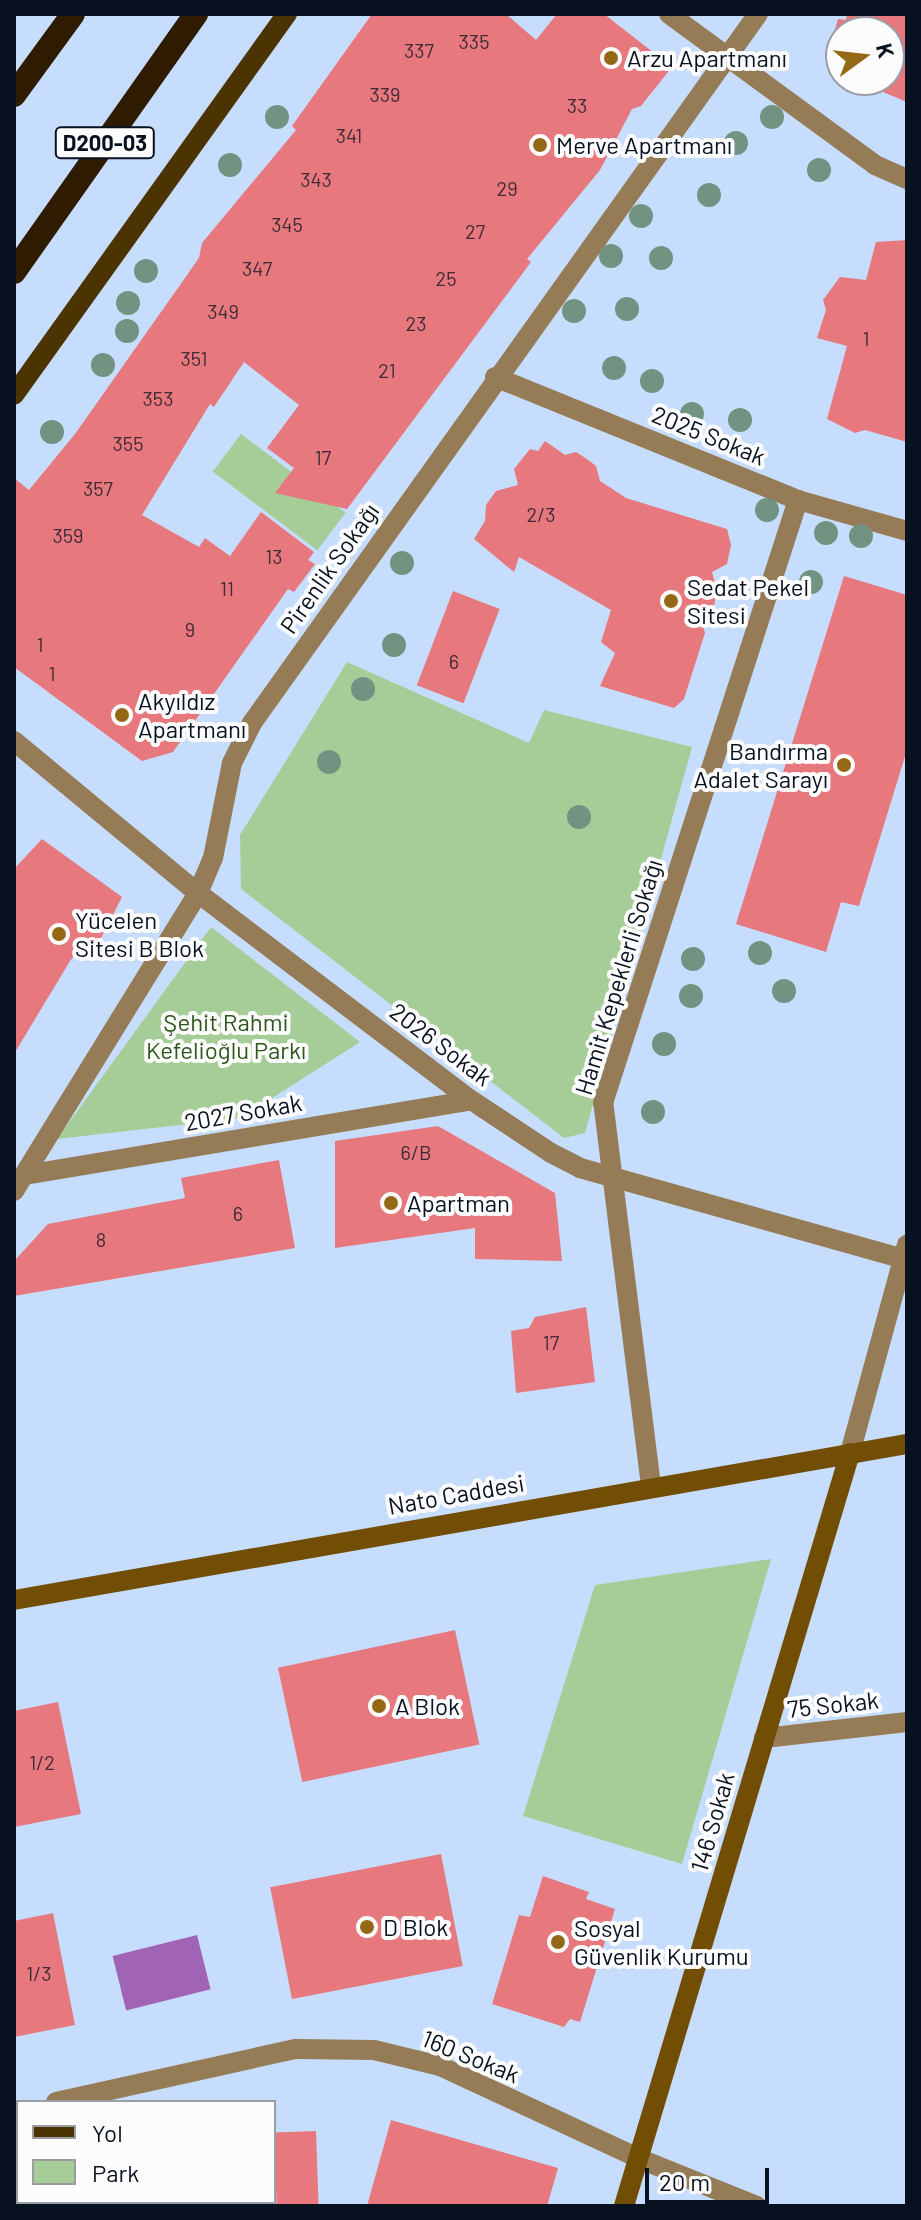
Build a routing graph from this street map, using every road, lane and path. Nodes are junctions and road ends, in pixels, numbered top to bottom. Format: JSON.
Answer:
{"nodes":[{"id":1,"x":73,"y":14,"type":"edge"},
{"id":2,"x":196,"y":14,"type":"edge"},
{"id":3,"x":287,"y":14,"type":"edge"},
{"id":4,"x":669,"y":14,"type":"edge"},
{"id":5,"x":758,"y":14,"type":"edge"},
{"id":6,"x":726,"y":58,"type":"junction"},
{"id":7,"x":14,"y":95,"type":"edge"},
{"id":8,"x":907,"y":179,"type":"edge"},
{"id":9,"x":14,"y":272,"type":"edge"},
{"id":10,"x":495,"y":377,"type":"junction"},
{"id":11,"x":14,"y":395,"type":"edge"},
{"id":12,"x":798,"y":500,"type":"junction"},
{"id":13,"x":907,"y":531,"type":"edge"},
{"id":14,"x":14,"y":741,"type":"edge"},
{"id":15,"x":198,"y":893,"type":"junction"},
{"id":16,"x":471,"y":1100,"type":"junction"},
{"id":17,"x":611,"y":1176,"type":"junction"},
{"id":18,"x":19,"y":1183,"type":"edge"},
{"id":19,"x":906,"y":1252,"type":"edge"},
{"id":20,"x":907,"y":1444,"type":"edge"},
{"id":21,"x":850,"y":1453,"type":"junction"},
{"id":22,"x":651,"y":1486,"type":"junction"},
{"id":23,"x":14,"y":1600,"type":"edge"},
{"id":24,"x":907,"y":1722,"type":"edge"},
{"id":25,"x":764,"y":1738,"type":"junction"},
{"id":26,"x":65,"y":2100,"type":"edge"},
{"id":27,"x":640,"y":2159,"type":"junction"},
{"id":28,"x":624,"y":2206,"type":"edge"},
{"id":29,"x":757,"y":2206,"type":"edge"}],
"edges":[{"from":1,"to":7,"type":"highway"},
{"from":2,"to":9,"type":"highway","number":"D200-03"},
{"from":3,"to":11,"type":"main road"},
{"from":4,"to":6,"type":"street"},
{"from":5,"to":6,"type":"street","name":"Pirenlik Sokağı"},
{"from":6,"to":8,"type":"street"},
{"from":6,"to":10,"type":"street","name":"Pirenlik Sokağı"},
{"from":10,"to":12,"type":"street","name":"2025 Sokak"},
{"from":10,"to":15,"type":"street","name":"Pirenlik Sokağı"},
{"from":12,"to":13,"type":"street","name":"2025 Sokak"},
{"from":12,"to":17,"type":"street","name":"Hamit Kepeklerli Sokağı"},
{"from":14,"to":15,"type":"street","name":"2026 Sokak"},
{"from":15,"to":16,"type":"street","name":"2026 Sokak"},
{"from":15,"to":18,"type":"street","name":"Pirenlik Sokağı"},
{"from":16,"to":17,"type":"street","name":"2026 Sokak"},
{"from":16,"to":18,"type":"street","name":"2027 Sokak"},
{"from":17,"to":19,"type":"street","name":"2026 Sokak"},
{"from":17,"to":22,"type":"street","name":"Hamit Kepeklerli Sokağı"},
{"from":19,"to":21,"type":"street"},
{"from":20,"to":21,"type":"main road","name":"Nato Caddesi"},
{"from":21,"to":22,"type":"main road","name":"Nato Caddesi"},
{"from":21,"to":25,"type":"main road","name":"146 Sokak"},
{"from":22,"to":23,"type":"main road","name":"Nato Caddesi"},
{"from":24,"to":25,"type":"street","name":"75 Sokak"},
{"from":25,"to":27,"type":"main road","name":"146 Sokak"},
{"from":26,"to":27,"type":"street","name":"160 Sokak"},
{"from":27,"to":28,"type":"main road","name":"146 Sokak"},
{"from":27,"to":29,"type":"street","name":"160 Sokak"}]}
